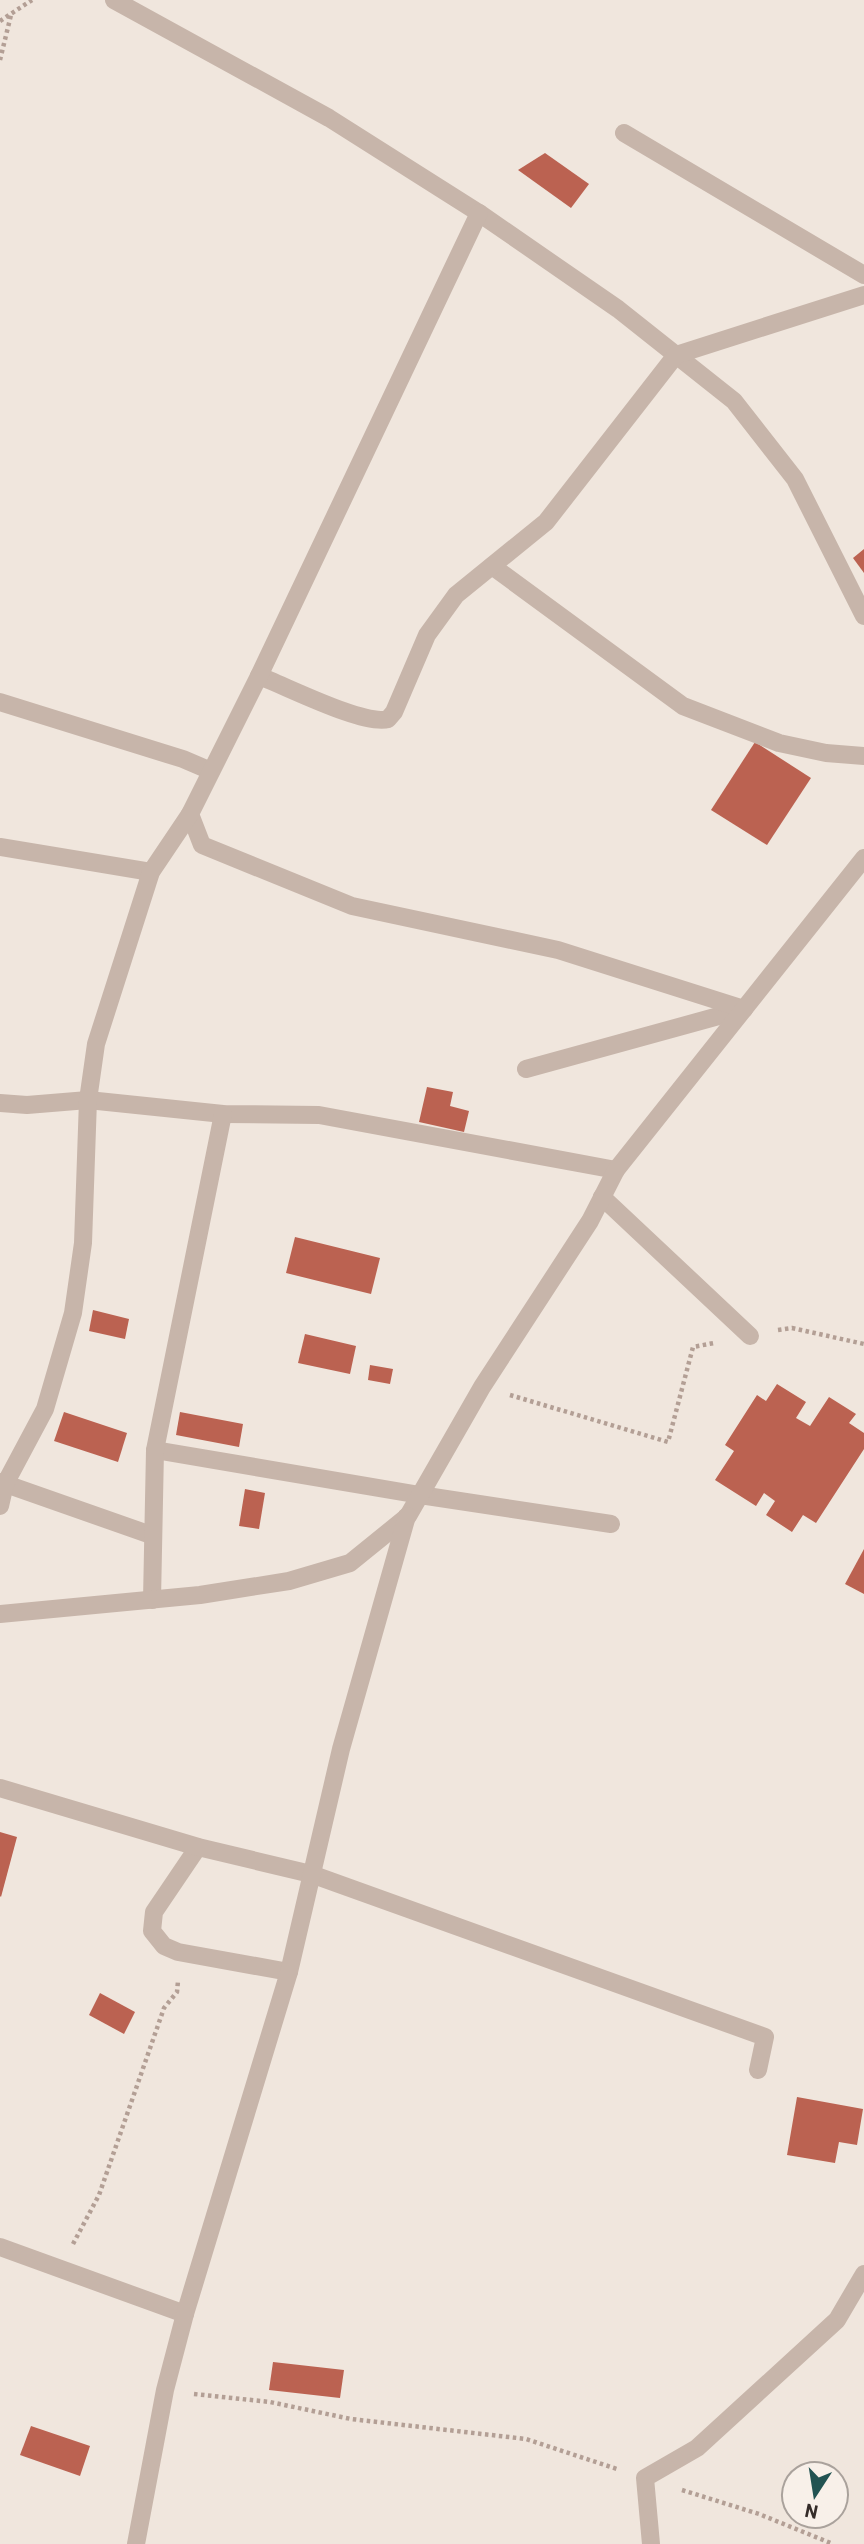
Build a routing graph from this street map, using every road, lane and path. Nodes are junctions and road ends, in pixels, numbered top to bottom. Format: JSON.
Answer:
{"nodes":[{"id":1,"x":32,"y":0,"type":"edge"},
{"id":2,"x":114,"y":0,"type":"edge"},
{"id":3,"x":11,"y":15,"type":"junction"},
{"id":4,"x":0,"y":21,"type":"edge"},
{"id":5,"x":0,"y":60,"type":"edge"},
{"id":6,"x":624,"y":133,"type":"dead end"},
{"id":7,"x":479,"y":213,"type":"junction"},
{"id":8,"x":864,"y":275,"type":"edge"},
{"id":9,"x":864,"y":295,"type":"edge"},
{"id":10,"x":676,"y":355,"type":"junction"},
{"id":11,"x":492,"y":566,"type":"junction"},
{"id":12,"x":864,"y":616,"type":"edge"},
{"id":13,"x":258,"y":676,"type":"junction"},
{"id":14,"x":0,"y":702,"type":"edge"},
{"id":15,"x":864,"y":756,"type":"edge"},
{"id":16,"x":211,"y":771,"type":"junction"},
{"id":17,"x":190,"y":814,"type":"junction"},
{"id":18,"x":0,"y":848,"type":"edge"},
{"id":19,"x":864,"y":858,"type":"edge"},
{"id":20,"x":150,"y":872,"type":"junction"},
{"id":21,"x":744,"y":1009,"type":"junction"},
{"id":22,"x":526,"y":1069,"type":"dead end"},
{"id":23,"x":88,"y":1100,"type":"junction"},
{"id":24,"x":0,"y":1102,"type":"edge"},
{"id":25,"x":223,"y":1115,"type":"junction"},
{"id":26,"x":616,"y":1170,"type":"junction"},
{"id":27,"x":602,"y":1197,"type":"junction"},
{"id":28,"x":750,"y":1336,"type":"junction"},
{"id":29,"x":864,"y":1344,"type":"edge"},
{"id":30,"x":482,"y":1387,"type":"junction"},
{"id":31,"x":155,"y":1450,"type":"junction"},
{"id":32,"x":3,"y":1483,"type":"edge"},
{"id":33,"x":420,"y":1495,"type":"junction"},
{"id":34,"x":0,"y":1506,"type":"edge"},
{"id":35,"x":408,"y":1516,"type":"junction"},
{"id":36,"x":611,"y":1524,"type":"dead end"},
{"id":37,"x":151,"y":1535,"type":"junction"},
{"id":38,"x":152,"y":1600,"type":"junction"},
{"id":39,"x":0,"y":1614,"type":"edge"},
{"id":40,"x":0,"y":1788,"type":"edge"},
{"id":41,"x":198,"y":1847,"type":"junction"},
{"id":42,"x":311,"y":1874,"type":"junction"},
{"id":43,"x":178,"y":1952,"type":"junction"},
{"id":44,"x":289,"y":1972,"type":"junction"},
{"id":45,"x":758,"y":2070,"type":"dead end"},
{"id":46,"x":0,"y":2247,"type":"edge"},
{"id":47,"x":60,"y":2269,"type":"junction"},
{"id":48,"x":864,"y":2274,"type":"edge"},
{"id":49,"x":185,"y":2314,"type":"junction"},
{"id":50,"x":165,"y":2390,"type":"junction"},
{"id":51,"x":645,"y":2479,"type":"junction"},
{"id":52,"x":135,"y":2544,"type":"edge"},
{"id":53,"x":651,"y":2544,"type":"edge"},
{"id":54,"x":833,"y":2544,"type":"edge"}],
"edges":[{"from":1,"to":3,"type":"path"},
{"from":2,"to":7,"type":"street"},
{"from":3,"to":4,"type":"path"},
{"from":3,"to":5,"type":"path"},
{"from":6,"to":8,"type":"street"},
{"from":7,"to":10,"type":"street"},
{"from":7,"to":13,"type":"street"},
{"from":9,"to":10,"type":"street"},
{"from":10,"to":11,"type":"street"},
{"from":10,"to":12,"type":"street"},
{"from":11,"to":13,"type":"street"},
{"from":11,"to":15,"type":"street"},
{"from":13,"to":16,"type":"street"},
{"from":14,"to":16,"type":"street"},
{"from":16,"to":17,"type":"street"},
{"from":17,"to":20,"type":"street"},
{"from":17,"to":21,"type":"street"},
{"from":18,"to":20,"type":"street"},
{"from":19,"to":21,"type":"street"},
{"from":20,"to":23,"type":"street"},
{"from":21,"to":22,"type":"street"},
{"from":21,"to":26,"type":"street"},
{"from":23,"to":24,"type":"street"},
{"from":23,"to":25,"type":"street"},
{"from":23,"to":32,"type":"street"},
{"from":25,"to":26,"type":"street"},
{"from":25,"to":31,"type":"street"},
{"from":26,"to":27,"type":"street"},
{"from":27,"to":28,"type":"street"},
{"from":27,"to":30,"type":"street"},
{"from":28,"to":29,"type":"path"},
{"from":28,"to":30,"type":"path"},
{"from":30,"to":33,"type":"street"},
{"from":31,"to":33,"type":"street"},
{"from":31,"to":37,"type":"street"},
{"from":32,"to":34,"type":"street"},
{"from":32,"to":37,"type":"street"},
{"from":33,"to":35,"type":"street"},
{"from":33,"to":36,"type":"street"},
{"from":35,"to":38,"type":"street"},
{"from":35,"to":42,"type":"street"},
{"from":37,"to":38,"type":"street"},
{"from":38,"to":39,"type":"street"},
{"from":40,"to":41,"type":"street"},
{"from":41,"to":42,"type":"street"},
{"from":41,"to":43,"type":"street"},
{"from":42,"to":44,"type":"street"},
{"from":42,"to":45,"type":"street"},
{"from":43,"to":44,"type":"street"},
{"from":43,"to":47,"type":"path"},
{"from":44,"to":49,"type":"street"},
{"from":46,"to":47,"type":"street"},
{"from":47,"to":49,"type":"street"},
{"from":48,"to":51,"type":"street"},
{"from":49,"to":50,"type":"street"},
{"from":50,"to":51,"type":"path"},
{"from":50,"to":52,"type":"street"},
{"from":51,"to":53,"type":"street"},
{"from":51,"to":54,"type":"path"}]}
